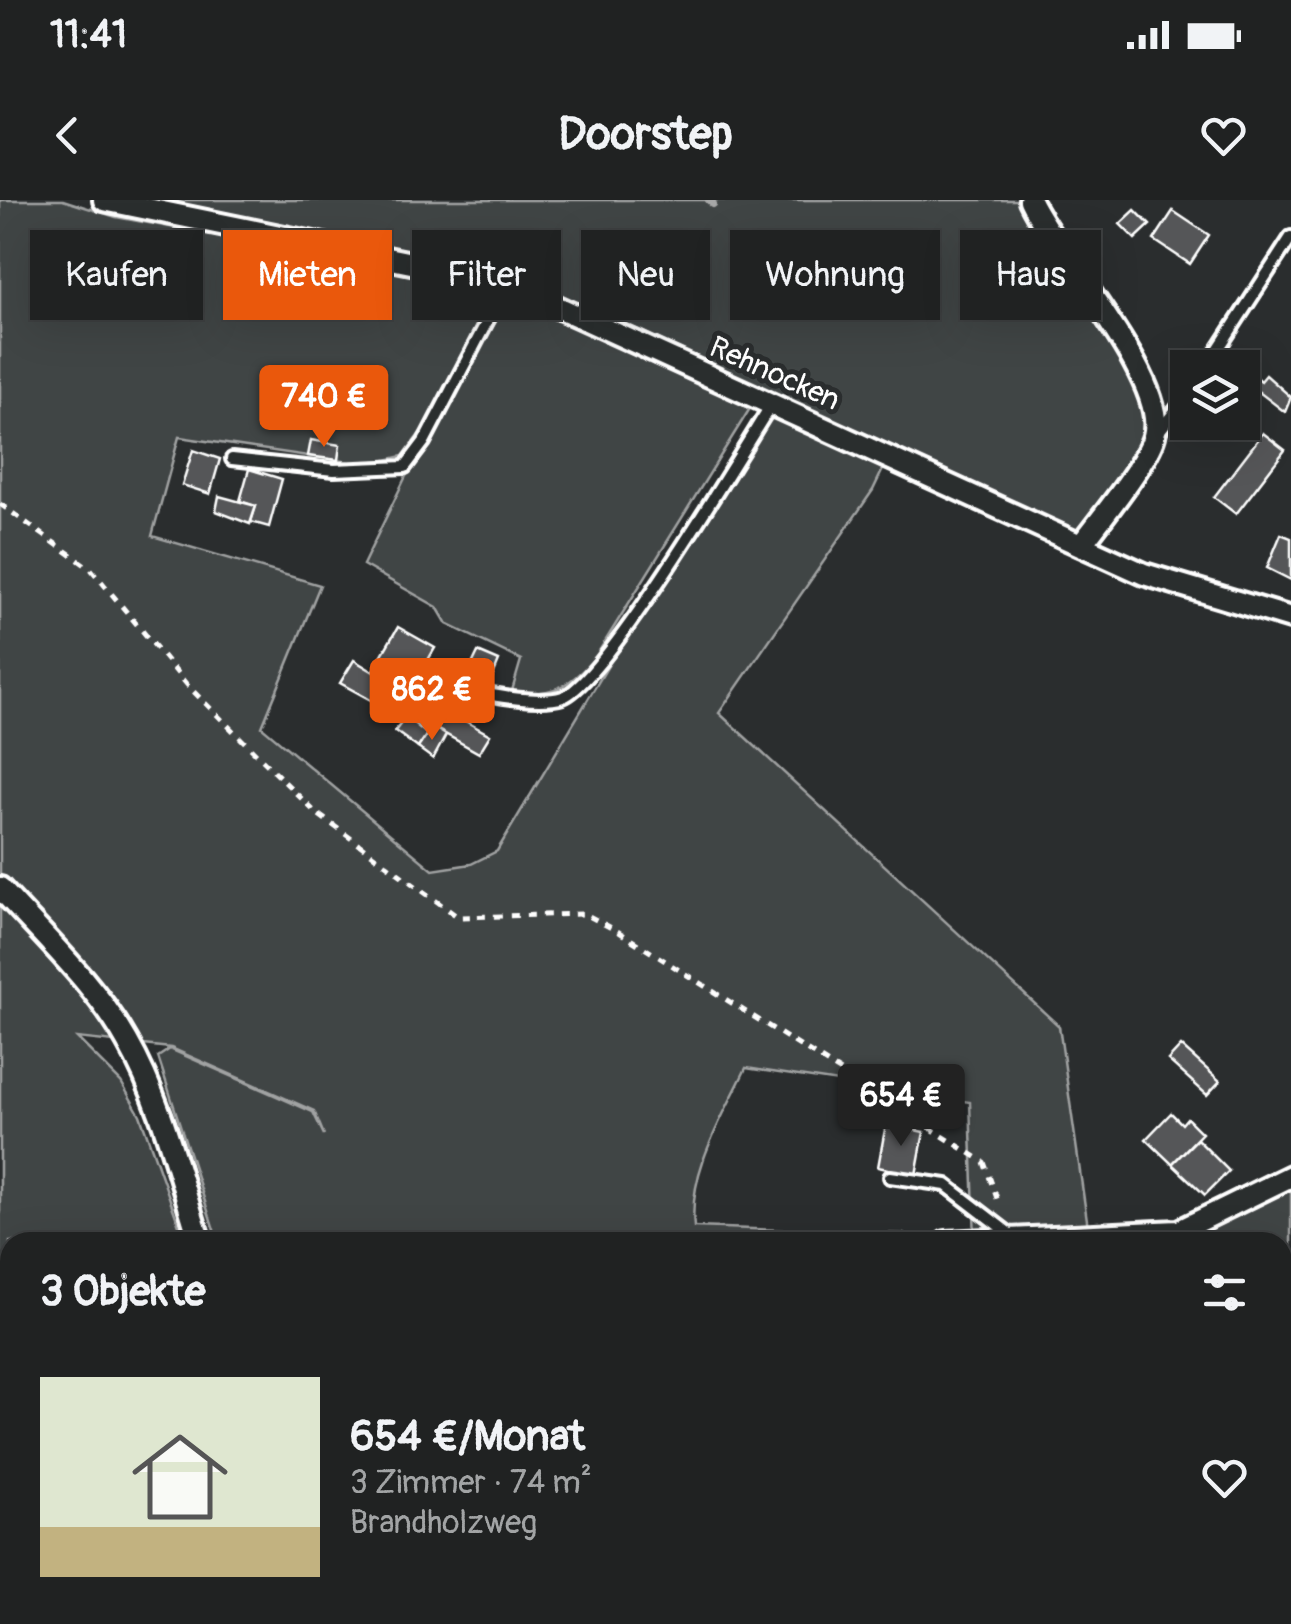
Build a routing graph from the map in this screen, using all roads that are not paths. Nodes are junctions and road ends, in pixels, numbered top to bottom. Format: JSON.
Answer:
{"nodes":[{"id":1,"x":104,"y":200,"type":"edge"},
{"id":2,"x":1030,"y":200,"type":"edge"},
{"id":3,"x":1291,"y":237,"type":"edge"},
{"id":4,"x":412,"y":263,"type":"edge"},
{"id":5,"x":561,"y":309,"type":"edge"},
{"id":6,"x":487,"y":320,"type":"edge"},
{"id":7,"x":1218,"y":350,"type":"edge"},
{"id":8,"x":772,"y":404,"type":"junction"},
{"id":9,"x":1170,"y":417,"type":"edge"},
{"id":10,"x":1154,"y":437,"type":"junction"},
{"id":11,"x":232,"y":458,"type":"dead end"},
{"id":12,"x":1081,"y":546,"type":"junction"},
{"id":13,"x":1291,"y":618,"type":"edge"},
{"id":14,"x":433,"y":685,"type":"dead end"},
{"id":15,"x":0,"y":888,"type":"edge"},
{"id":16,"x":1291,"y":1176,"type":"edge"},
{"id":17,"x":890,"y":1177,"type":"dead end"},
{"id":18,"x":197,"y":1232,"type":"edge"},
{"id":19,"x":1007,"y":1232,"type":"edge"},
{"id":20,"x":1132,"y":1232,"type":"edge"}],
"edges":[{"from":1,"to":4,"type":"street","name":"Rehnocken"},
{"from":2,"to":10,"type":"street"},
{"from":3,"to":7,"type":"lane"},
{"from":5,"to":8,"type":"street","name":"Rehnocken"},
{"from":6,"to":11,"type":"lane"},
{"from":8,"to":12,"type":"street","name":"Rehnocken"},
{"from":8,"to":14,"type":"lane"},
{"from":9,"to":10,"type":"lane"},
{"from":10,"to":12,"type":"street"},
{"from":12,"to":13,"type":"street","name":"Rehnocken"},
{"from":15,"to":18,"type":"street"},
{"from":16,"to":20,"type":"street"},
{"from":17,"to":19,"type":"lane"}]}
